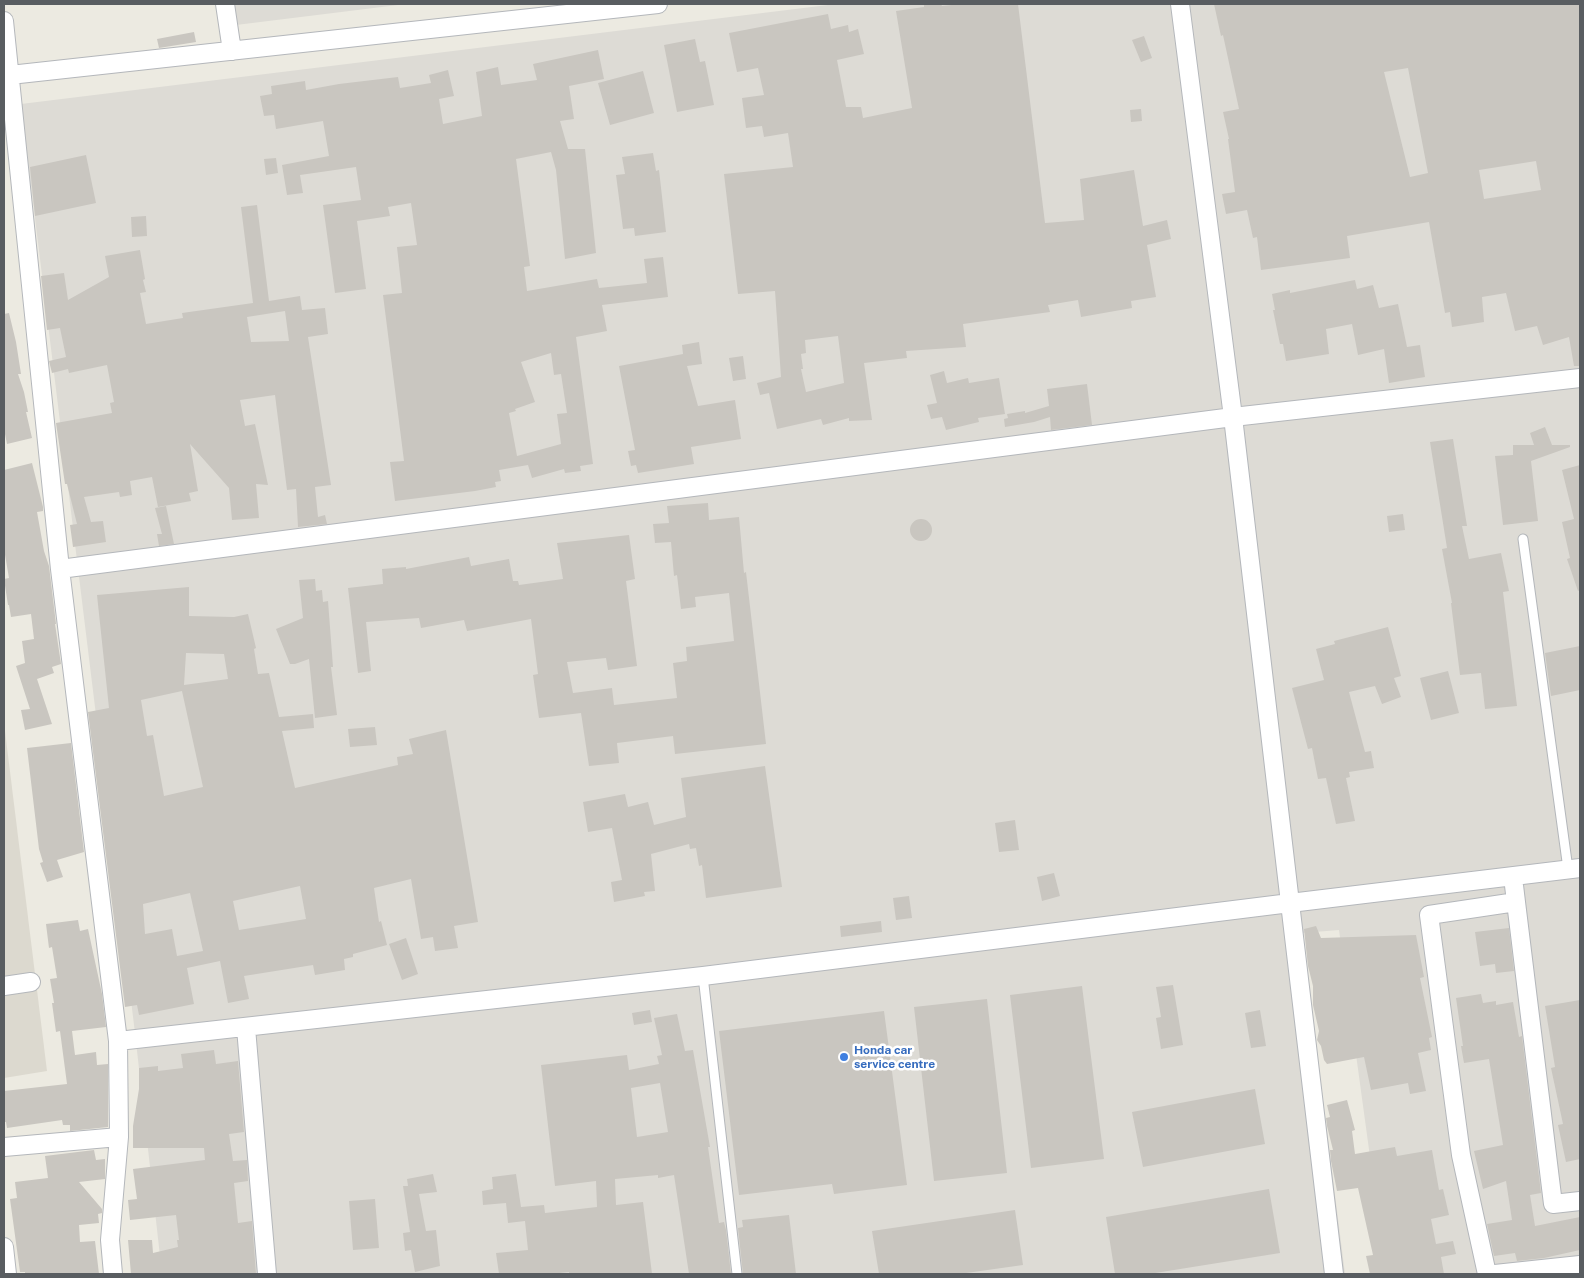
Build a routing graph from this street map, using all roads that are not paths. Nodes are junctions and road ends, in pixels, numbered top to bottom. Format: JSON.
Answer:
{"nodes":[{"id":1,"x":225,"y":4,"type":"edge"},
{"id":2,"x":658,"y":4,"type":"edge"},
{"id":3,"x":1180,"y":4,"type":"edge"},
{"id":4,"x":4,"y":21,"type":"edge"},
{"id":5,"x":232,"y":51,"type":"junction"},
{"id":6,"x":10,"y":75,"type":"junction"},
{"id":7,"x":1580,"y":378,"type":"edge"},
{"id":8,"x":1233,"y":417,"type":"junction"},
{"id":9,"x":1523,"y":539,"type":"dead end"},
{"id":10,"x":60,"y":569,"type":"junction"},
{"id":11,"x":1574,"y":868,"type":"edge"},
{"id":12,"x":1513,"y":877,"type":"junction"},
{"id":13,"x":1516,"y":902,"type":"junction"},
{"id":14,"x":1290,"y":903,"type":"junction"},
{"id":15,"x":702,"y":976,"type":"junction"},
{"id":16,"x":30,"y":982,"type":"dead end"},
{"id":17,"x":4,"y":986,"type":"edge"},
{"id":18,"x":246,"y":1028,"type":"junction"},
{"id":19,"x":118,"y":1040,"type":"junction"},
{"id":20,"x":119,"y":1137,"type":"junction"},
{"id":21,"x":4,"y":1147,"type":"edge"},
{"id":22,"x":1580,"y":1201,"type":"edge"},
{"id":23,"x":4,"y":1248,"type":"edge"},
{"id":24,"x":1580,"y":1265,"type":"edge"},
{"id":25,"x":7,"y":1274,"type":"edge"},
{"id":26,"x":113,"y":1274,"type":"edge"},
{"id":27,"x":267,"y":1274,"type":"edge"},
{"id":28,"x":737,"y":1274,"type":"edge"},
{"id":29,"x":1334,"y":1274,"type":"edge"},
{"id":30,"x":1487,"y":1274,"type":"edge"},
{"id":31,"x":1495,"y":1274,"type":"edge"}],
"edges":[{"from":1,"to":5,"type":"street"},
{"from":2,"to":5,"type":"street"},
{"from":3,"to":8,"type":"street"},
{"from":4,"to":6,"type":"street"},
{"from":5,"to":6,"type":"street"},
{"from":6,"to":10,"type":"street"},
{"from":7,"to":8,"type":"street"},
{"from":8,"to":10,"type":"street"},
{"from":8,"to":14,"type":"street"},
{"from":9,"to":11,"type":"lane"},
{"from":10,"to":19,"type":"street"},
{"from":11,"to":12,"type":"street"},
{"from":12,"to":13,"type":"street"},
{"from":12,"to":14,"type":"street"},
{"from":13,"to":22,"type":"street"},
{"from":13,"to":30,"type":"street"},
{"from":14,"to":15,"type":"street"},
{"from":14,"to":29,"type":"street"},
{"from":15,"to":18,"type":"street"},
{"from":15,"to":28,"type":"lane"},
{"from":16,"to":17,"type":"street"},
{"from":18,"to":19,"type":"street"},
{"from":18,"to":27,"type":"street"},
{"from":19,"to":20,"type":"street"},
{"from":20,"to":21,"type":"street"},
{"from":20,"to":26,"type":"street"},
{"from":23,"to":25,"type":"street"},
{"from":24,"to":31,"type":"street"}]}
